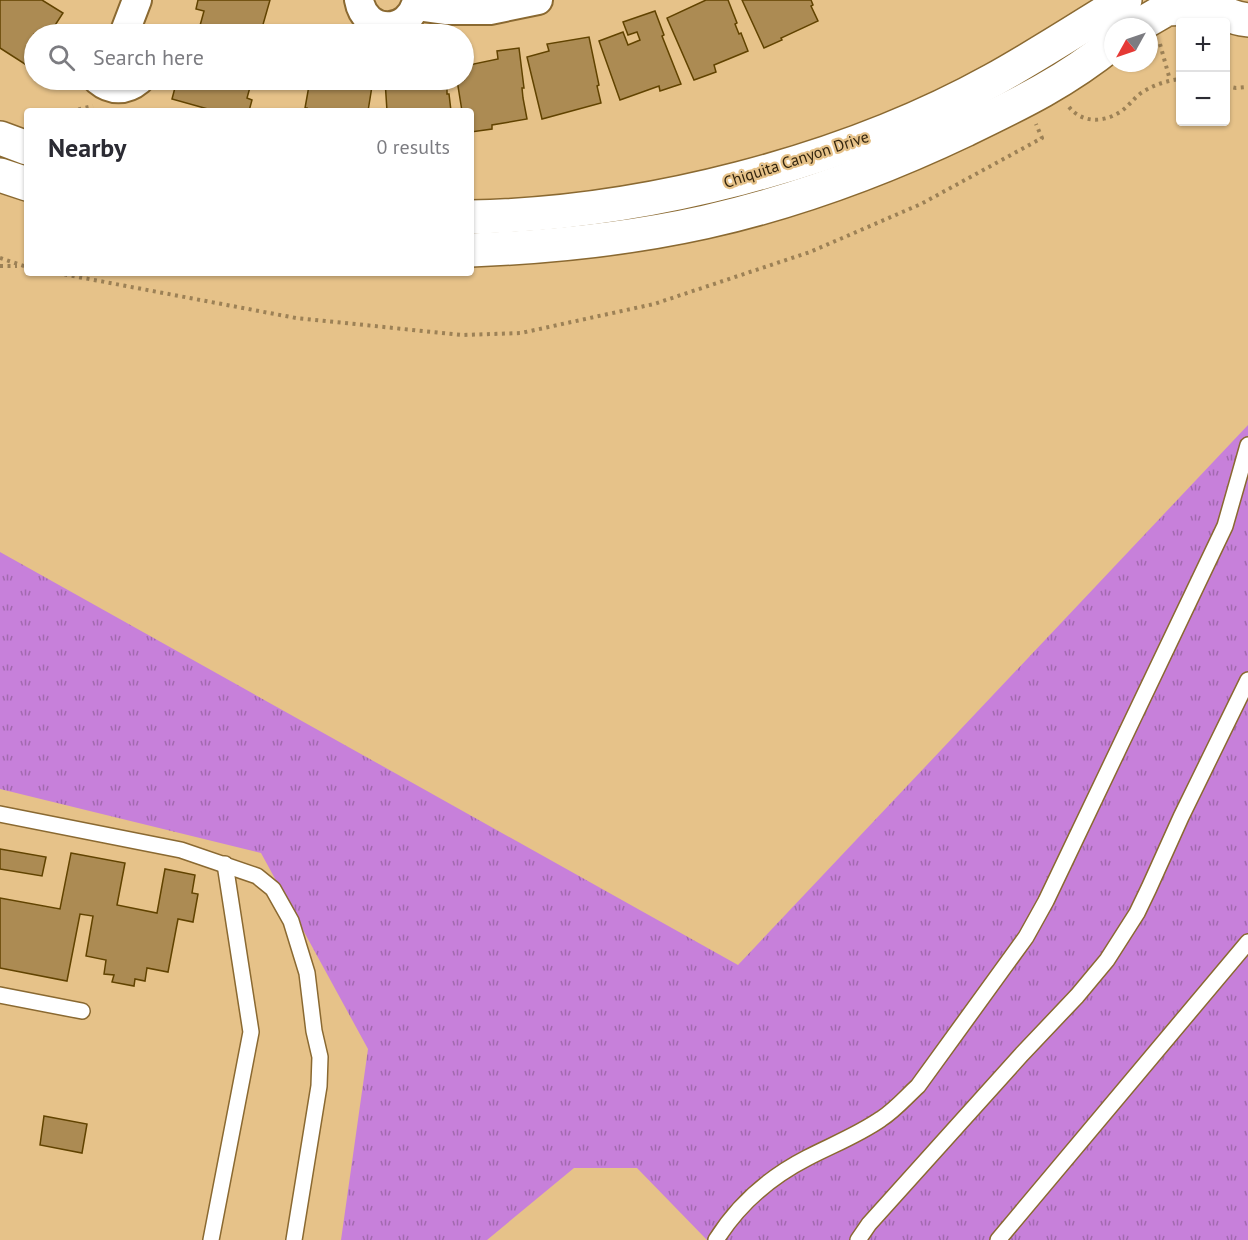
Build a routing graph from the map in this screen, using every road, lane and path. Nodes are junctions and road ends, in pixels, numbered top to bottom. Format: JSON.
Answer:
{"nodes":[{"id":1,"x":138,"y":0,"type":"edge"},
{"id":2,"x":359,"y":0,"type":"edge"},
{"id":3,"x":538,"y":0,"type":"edge"},
{"id":4,"x":1125,"y":0,"type":"edge"},
{"id":5,"x":416,"y":3,"type":"edge"},
{"id":6,"x":1209,"y":3,"type":"edge"},
{"id":7,"x":1158,"y":20,"type":"edge"},
{"id":8,"x":1248,"y":20,"type":"edge"},
{"id":9,"x":128,"y":24,"type":"edge"},
{"id":10,"x":379,"y":24,"type":"edge"},
{"id":11,"x":400,"y":24,"type":"edge"},
{"id":12,"x":1104,"y":50,"type":"edge"},
{"id":13,"x":1158,"y":55,"type":"edge"},
{"id":14,"x":1176,"y":79,"type":"edge"},
{"id":15,"x":1170,"y":80,"type":"junction"},
{"id":16,"x":1230,"y":87,"type":"edge"},
{"id":17,"x":1248,"y":87,"type":"edge"},
{"id":18,"x":98,"y":90,"type":"edge"},
{"id":19,"x":1066,"y":105,"type":"dead end"},
{"id":20,"x":90,"y":108,"type":"edge"},
{"id":21,"x":1035,"y":124,"type":"dead end"},
{"id":22,"x":0,"y":138,"type":"edge"},
{"id":23,"x":24,"y":147,"type":"edge"},
{"id":24,"x":0,"y":175,"type":"edge"},
{"id":25,"x":24,"y":183,"type":"edge"},
{"id":26,"x":474,"y":217,"type":"edge"},
{"id":27,"x":474,"y":250,"type":"edge"},
{"id":28,"x":0,"y":258,"type":"edge"},
{"id":29,"x":0,"y":266,"type":"edge"},
{"id":30,"x":21,"y":266,"type":"junction"},
{"id":31,"x":24,"y":266,"type":"edge"},
{"id":32,"x":73,"y":276,"type":"edge"},
{"id":33,"x":1248,"y":445,"type":"edge"},
{"id":34,"x":1248,"y":680,"type":"edge"},
{"id":35,"x":0,"y":814,"type":"edge"},
{"id":36,"x":225,"y":864,"type":"junction"},
{"id":37,"x":1248,"y":942,"type":"edge"},
{"id":38,"x":0,"y":995,"type":"edge"},
{"id":39,"x":82,"y":1011,"type":"dead end"},
{"id":40,"x":211,"y":1240,"type":"edge"},
{"id":41,"x":294,"y":1240,"type":"edge"},
{"id":42,"x":716,"y":1240,"type":"edge"},
{"id":43,"x":858,"y":1240,"type":"edge"},
{"id":44,"x":998,"y":1240,"type":"edge"}],
"edges":[{"from":1,"to":9,"type":"street"},
{"from":2,"to":10,"type":"street"},
{"from":3,"to":5,"type":"street"},
{"from":4,"to":26,"type":"main road","name":"Chiquita Canyon Drive"},
{"from":5,"to":11,"type":"street"},
{"from":6,"to":7,"type":"main road"},
{"from":6,"to":8,"type":"main road"},
{"from":12,"to":27,"type":"main road","name":"Chiquita Canyon Drive"},
{"from":13,"to":15,"type":"path"},
{"from":14,"to":15,"type":"path"},
{"from":15,"to":19,"type":"path"},
{"from":16,"to":17,"type":"path"},
{"from":18,"to":20,"type":"path"},
{"from":21,"to":32,"type":"path"},
{"from":22,"to":23,"type":"main road"},
{"from":24,"to":25,"type":"main road"},
{"from":28,"to":30,"type":"path"},
{"from":29,"to":30,"type":"path"},
{"from":30,"to":31,"type":"path"},
{"from":33,"to":42,"type":"lane"},
{"from":34,"to":43,"type":"lane"},
{"from":35,"to":36,"type":"lane"},
{"from":36,"to":40,"type":"lane"},
{"from":36,"to":41,"type":"lane"},
{"from":37,"to":44,"type":"lane"},
{"from":38,"to":39,"type":"lane"}]}
